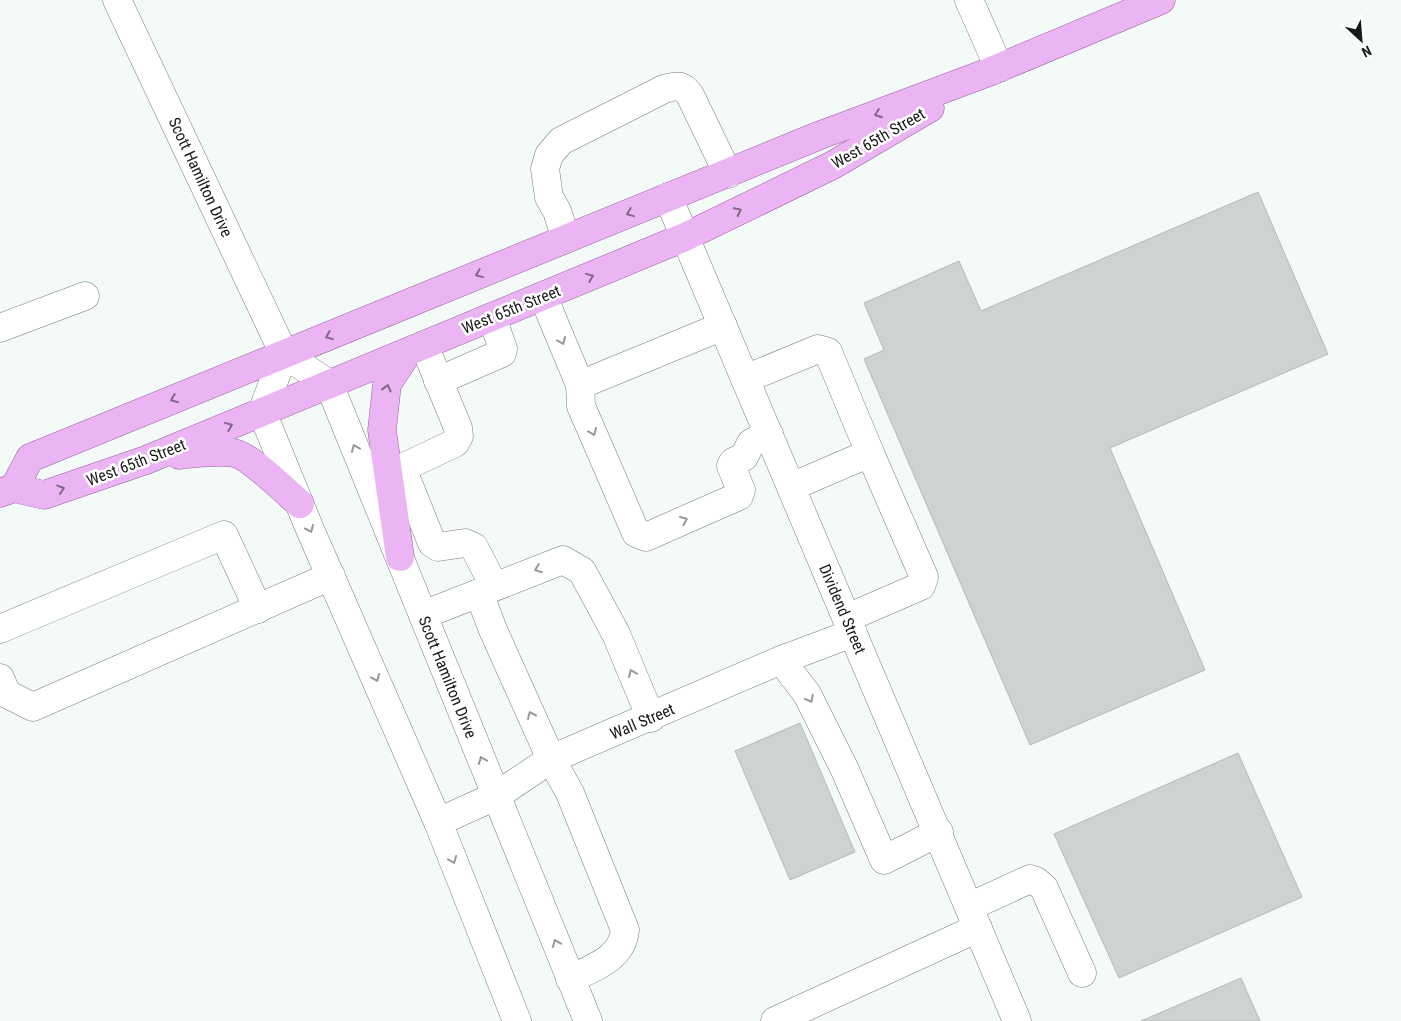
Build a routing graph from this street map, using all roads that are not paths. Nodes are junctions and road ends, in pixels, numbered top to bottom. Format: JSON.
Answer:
{"nodes":[{"id":1,"x":117,"y":0,"type":"edge"},
{"id":2,"x":969,"y":0,"type":"edge"},
{"id":3,"x":1161,"y":0,"type":"edge"},
{"id":4,"x":994,"y":70,"type":"junction"},
{"id":5,"x":728,"y":174,"type":"junction"},
{"id":6,"x":668,"y":197,"type":"junction"},
{"id":7,"x":685,"y":237,"type":"junction"},
{"id":8,"x":566,"y":239,"type":"junction"},
{"id":9,"x":85,"y":296,"type":"dead end"},
{"id":10,"x":543,"y":296,"type":"junction"},
{"id":11,"x":492,"y":317,"type":"junction"},
{"id":12,"x":723,"y":326,"type":"junction"},
{"id":13,"x":0,"y":328,"type":"edge"},
{"id":14,"x":416,"y":349,"type":"junction"},
{"id":15,"x":284,"y":354,"type":"junction"},
{"id":16,"x":746,"y":379,"type":"junction"},
{"id":17,"x":438,"y":381,"type":"junction"},
{"id":18,"x":330,"y":384,"type":"junction"},
{"id":19,"x":580,"y":385,"type":"junction"},
{"id":20,"x":262,"y":412,"type":"junction"},
{"id":21,"x":769,"y":434,"type":"junction"},
{"id":22,"x":870,"y":452,"type":"junction"},
{"id":23,"x":146,"y":460,"type":"junction"},
{"id":24,"x":386,"y":476,"type":"junction"},
{"id":25,"x":791,"y":487,"type":"junction"},
{"id":26,"x":7,"y":490,"type":"edge"},
{"id":27,"x":300,"y":504,"type":"junction"},
{"id":28,"x":400,"y":557,"type":"joint"},
{"id":29,"x":331,"y":576,"type":"junction"},
{"id":30,"x":486,"y":590,"type":"junction"},
{"id":31,"x":258,"y":608,"type":"junction"},
{"id":32,"x":423,"y":615,"type":"junction"},
{"id":33,"x":850,"y":626,"type":"junction"},
{"id":34,"x":0,"y":629,"type":"edge"},
{"id":35,"x":781,"y":660,"type":"junction"},
{"id":36,"x":0,"y":678,"type":"edge"},
{"id":37,"x":651,"y":718,"type":"junction"},
{"id":38,"x":552,"y":759,"type":"junction"},
{"id":39,"x":496,"y":796,"type":"junction"},
{"id":40,"x":438,"y":822,"type":"junction"},
{"id":41,"x":938,"y":832,"type":"junction"},
{"id":42,"x":973,"y":917,"type":"junction"},
{"id":43,"x":1082,"y":973,"type":"dead end"},
{"id":44,"x":570,"y":979,"type":"junction"},
{"id":45,"x":517,"y":1021,"type":"edge"},
{"id":46,"x":588,"y":1021,"type":"edge"},
{"id":47,"x":775,"y":1021,"type":"edge"},
{"id":48,"x":1017,"y":1021,"type":"edge"}],
"edges":[{"from":1,"to":15,"type":"street","name":"Scott Hamilton Drive"},
{"from":2,"to":4,"type":"street"},
{"from":3,"to":4,"type":"main road","name":"West 65th Street"},
{"from":4,"to":5,"type":"main road","name":"West 65th Street","one_way":true},
{"from":7,"to":4,"type":"main road","name":"West 65th Street","one_way":true},
{"from":5,"to":6,"type":"main road","name":"West 65th Street"},
{"from":5,"to":8,"type":"street"},
{"from":6,"to":7,"type":"street","name":"Dividend Street"},
{"from":6,"to":8,"type":"main road","name":"West 65th Street","one_way":true},
{"from":10,"to":7,"type":"main road","name":"West 65th Street","one_way":true},
{"from":7,"to":12,"type":"street","name":"Dividend Street"},
{"from":8,"to":15,"type":"main road","name":"West 65th Street","one_way":true},
{"from":9,"to":13,"type":"street"},
{"from":10,"to":11,"type":"main road","name":"West 65th Street"},
{"from":10,"to":19,"type":"street","one_way":true},
{"from":11,"to":14,"type":"main road","name":"West 65th Street"},
{"from":11,"to":17,"type":"street"},
{"from":12,"to":16,"type":"street","name":"Dividend Street"},
{"from":12,"to":19,"type":"street"},
{"from":14,"to":17,"type":"street"},
{"from":14,"to":18,"type":"main road","name":"West 65th Street"},
{"from":24,"to":14,"type":"main road","one_way":true},
{"from":15,"to":18,"type":"street"},
{"from":15,"to":20,"type":"street"},
{"from":15,"to":26,"type":"main road","name":"West 65th Street","one_way":true},
{"from":16,"to":21,"type":"street","name":"Dividend Street"},
{"from":16,"to":22,"type":"street","name":"Wall Street"},
{"from":17,"to":24,"type":"street"},
{"from":18,"to":20,"type":"main road","name":"West 65th Street"},
{"from":24,"to":18,"type":"street","one_way":true},
{"from":19,"to":21,"type":"street","one_way":true},
{"from":23,"to":20,"type":"main road","name":"West 65th Street","one_way":true},
{"from":20,"to":27,"type":"street"},
{"from":21,"to":25,"type":"street","name":"Dividend Street"},
{"from":22,"to":25,"type":"street"},
{"from":22,"to":33,"type":"street","name":"Wall Street"},
{"from":26,"to":23,"type":"main road","name":"West 65th Street","one_way":true},
{"from":23,"to":27,"type":"main road"},
{"from":24,"to":28,"type":"main road"},
{"from":24,"to":30,"type":"street"},
{"from":25,"to":33,"type":"street","name":"Dividend Street"},
{"from":27,"to":29,"type":"street","one_way":true},
{"from":28,"to":32,"type":"street","name":"Scott Hamilton Drive"},
{"from":29,"to":31,"type":"street"},
{"from":29,"to":40,"type":"street","one_way":true},
{"from":30,"to":32,"type":"street"},
{"from":37,"to":30,"type":"street","one_way":true},
{"from":38,"to":30,"type":"street","one_way":true},
{"from":31,"to":34,"type":"street"},
{"from":31,"to":36,"type":"street"},
{"from":39,"to":32,"type":"street","name":"Scott Hamilton Drive","one_way":true},
{"from":33,"to":35,"type":"street","name":"Wall Street"},
{"from":33,"to":41,"type":"street","name":"Dividend Street"},
{"from":35,"to":37,"type":"street","name":"Wall Street"},
{"from":35,"to":41,"type":"street","one_way":true},
{"from":37,"to":38,"type":"street","name":"Wall Street"},
{"from":38,"to":39,"type":"street","name":"Wall Street"},
{"from":38,"to":44,"type":"street"},
{"from":39,"to":40,"type":"street","name":"Wall Street"},
{"from":44,"to":39,"type":"street","name":"Scott Hamilton Drive","one_way":true},
{"from":40,"to":45,"type":"street","one_way":true},
{"from":41,"to":42,"type":"street","name":"Dividend Street"},
{"from":42,"to":43,"type":"street"},
{"from":42,"to":47,"type":"street"},
{"from":42,"to":48,"type":"street","name":"Dividend Street"},
{"from":44,"to":46,"type":"street","name":"Scott Hamilton Drive"}]}
